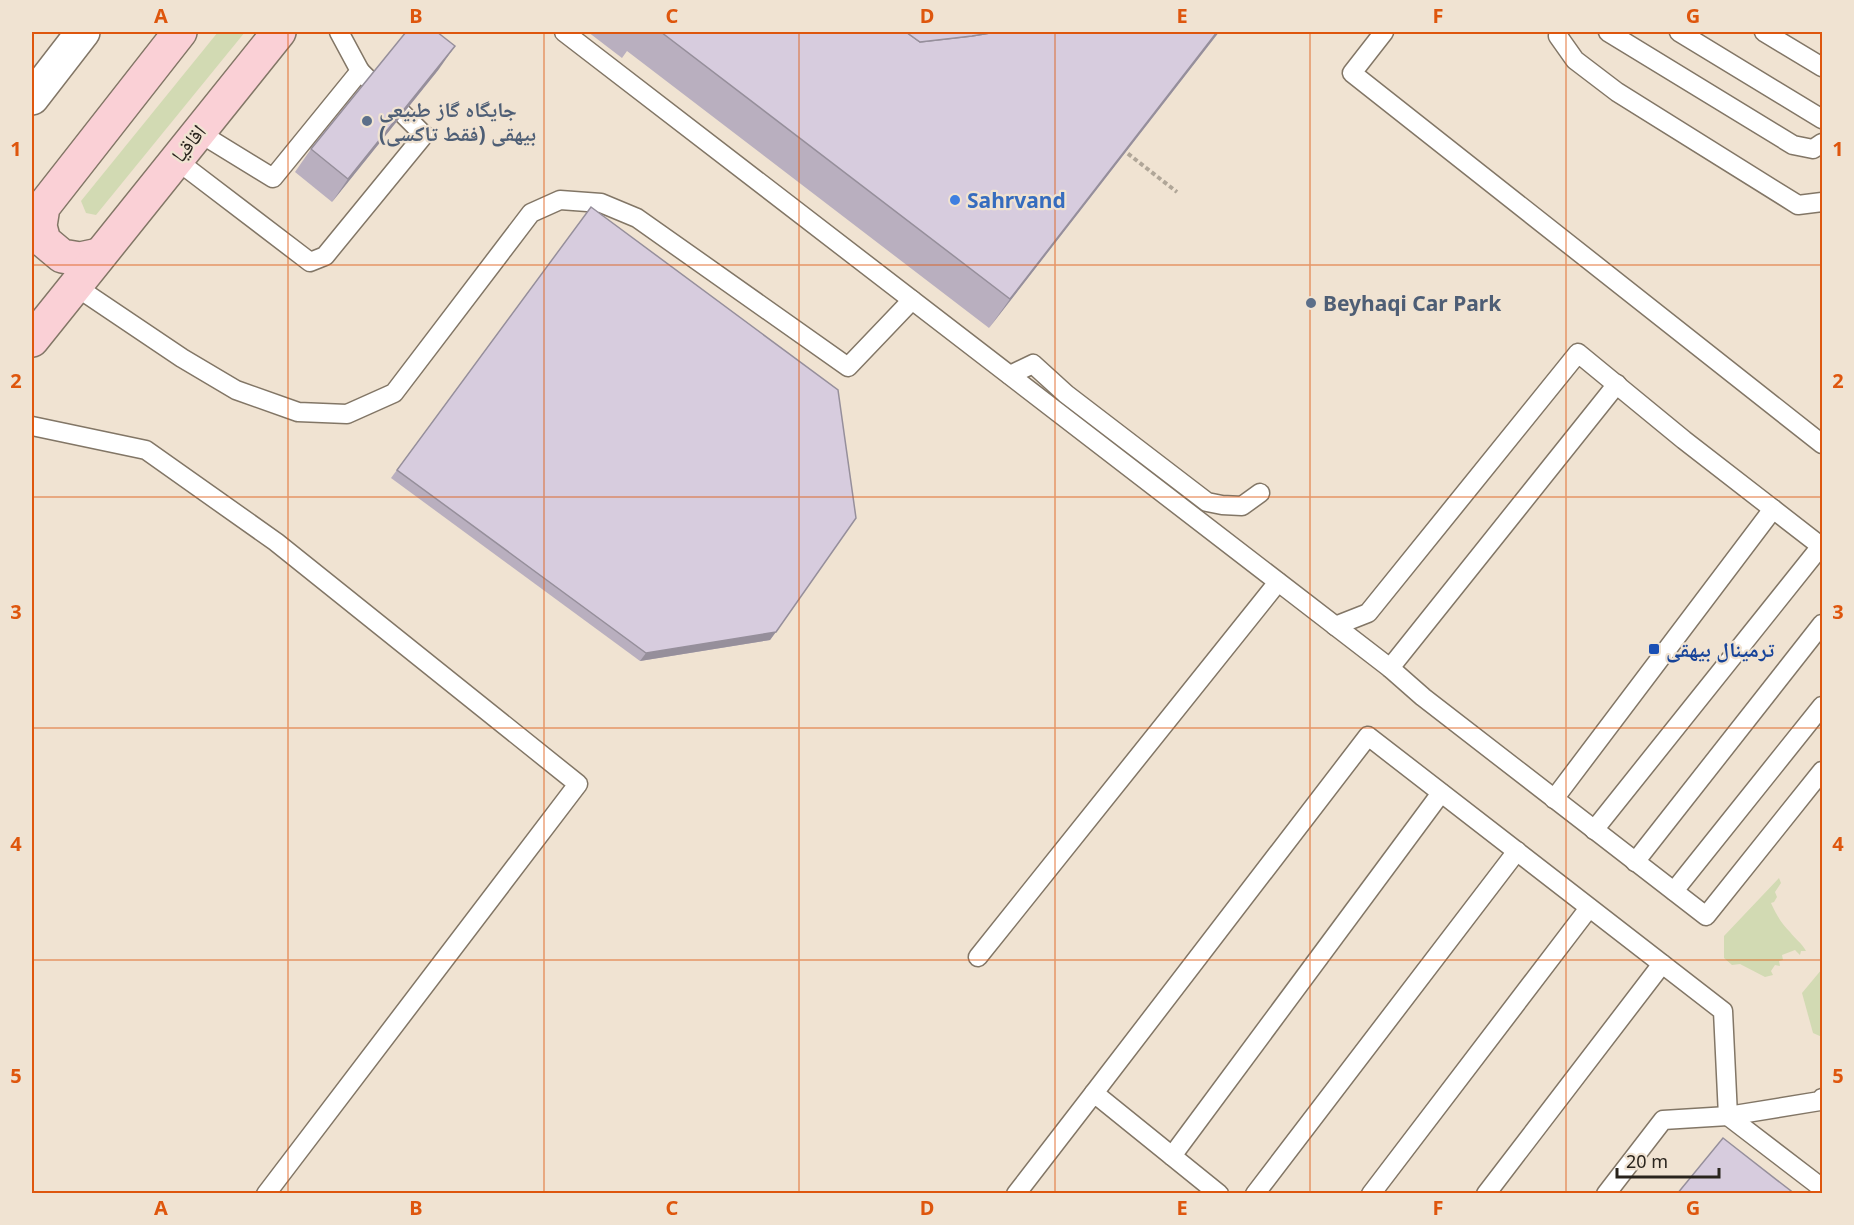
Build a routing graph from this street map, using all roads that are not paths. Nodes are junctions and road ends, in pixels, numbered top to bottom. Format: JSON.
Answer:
{"nodes":[{"id":1,"x":83,"y":32,"type":"edge"},
{"id":2,"x":180,"y":32,"type":"edge"},
{"id":3,"x":279,"y":32,"type":"edge"},
{"id":4,"x":339,"y":32,"type":"edge"},
{"id":5,"x":564,"y":32,"type":"edge"},
{"id":6,"x":1384,"y":32,"type":"edge"},
{"id":7,"x":1559,"y":32,"type":"edge"},
{"id":8,"x":1608,"y":32,"type":"edge"},
{"id":9,"x":1679,"y":32,"type":"edge"},
{"id":10,"x":1764,"y":32,"type":"edge"},
{"id":11,"x":1822,"y":67,"type":"edge"},
{"id":12,"x":360,"y":71,"type":"junction"},
{"id":13,"x":32,"y":98,"type":"edge"},
{"id":14,"x":1822,"y":119,"type":"edge"},
{"id":15,"x":198,"y":132,"type":"junction"},
{"id":16,"x":1822,"y":143,"type":"edge"},
{"id":17,"x":175,"y":159,"type":"junction"},
{"id":18,"x":1822,"y":202,"type":"edge"},
{"id":19,"x":38,"y":249,"type":"edge"},
{"id":20,"x":99,"y":255,"type":"junction"},
{"id":21,"x":75,"y":286,"type":"junction"},
{"id":22,"x":912,"y":300,"type":"junction"},
{"id":23,"x":32,"y":340,"type":"edge"},
{"id":24,"x":1010,"y":375,"type":"junction"},
{"id":25,"x":1617,"y":384,"type":"junction"},
{"id":26,"x":32,"y":426,"type":"edge"},
{"id":27,"x":1822,"y":444,"type":"edge"},
{"id":28,"x":1260,"y":493,"type":"dead end"},
{"id":29,"x":1773,"y":509,"type":"junction"},
{"id":30,"x":1822,"y":547,"type":"edge"},
{"id":31,"x":1278,"y":582,"type":"junction"},
{"id":32,"x":1822,"y":624,"type":"edge"},
{"id":33,"x":1335,"y":626,"type":"junction"},
{"id":34,"x":1390,"y":668,"type":"junction"},
{"id":35,"x":1822,"y":706,"type":"edge"},
{"id":36,"x":1822,"y":771,"type":"edge"},
{"id":37,"x":1441,"y":793,"type":"junction"},
{"id":38,"x":1554,"y":799,"type":"junction"},
{"id":39,"x":1594,"y":830,"type":"junction"},
{"id":40,"x":1517,"y":851,"type":"junction"},
{"id":41,"x":1635,"y":862,"type":"junction"},
{"id":42,"x":1674,"y":891,"type":"junction"},
{"id":43,"x":1589,"y":908,"type":"junction"},
{"id":44,"x":978,"y":957,"type":"dead end"},
{"id":45,"x":1662,"y":964,"type":"junction"},
{"id":46,"x":1094,"y":1093,"type":"junction"},
{"id":47,"x":1822,"y":1098,"type":"edge"},
{"id":48,"x":1728,"y":1116,"type":"junction"},
{"id":49,"x":1172,"y":1156,"type":"junction"},
{"id":50,"x":1822,"y":1188,"type":"edge"},
{"id":51,"x":266,"y":1194,"type":"edge"},
{"id":52,"x":1016,"y":1194,"type":"edge"},
{"id":53,"x":1220,"y":1194,"type":"edge"},
{"id":54,"x":1255,"y":1194,"type":"edge"},
{"id":55,"x":1371,"y":1194,"type":"edge"},
{"id":56,"x":1486,"y":1194,"type":"edge"},
{"id":57,"x":1606,"y":1194,"type":"edge"}],
"edges":[{"from":1,"to":13,"type":"street"},
{"from":2,"to":19,"type":"main road"},
{"from":3,"to":15,"type":"main road","name":"اقاقیا"},
{"from":4,"to":12,"type":"lane"},
{"from":5,"to":22,"type":"lane"},
{"from":6,"to":27,"type":"lane"},
{"from":7,"to":18,"type":"lane"},
{"from":8,"to":16,"type":"lane"},
{"from":9,"to":14,"type":"lane"},
{"from":10,"to":11,"type":"lane"},
{"from":12,"to":15,"type":"lane"},
{"from":12,"to":17,"type":"lane"},
{"from":15,"to":17,"type":"main road","name":"اقاقیا"},
{"from":17,"to":20,"type":"main road","name":"اقاقیا"},
{"from":19,"to":20,"type":"main road"},
{"from":20,"to":21,"type":"main road","name":"اقاقیا"},
{"from":21,"to":22,"type":"lane"},
{"from":21,"to":23,"type":"main road","name":"اقاقیا"},
{"from":22,"to":24,"type":"lane"},
{"from":24,"to":28,"type":"lane"},
{"from":24,"to":31,"type":"lane"},
{"from":25,"to":29,"type":"lane"},
{"from":25,"to":33,"type":"lane"},
{"from":25,"to":34,"type":"lane"},
{"from":26,"to":51,"type":"lane"},
{"from":29,"to":30,"type":"lane"},
{"from":29,"to":38,"type":"lane"},
{"from":30,"to":39,"type":"lane"},
{"from":31,"to":33,"type":"lane"},
{"from":31,"to":44,"type":"lane"},
{"from":32,"to":41,"type":"lane"},
{"from":33,"to":34,"type":"lane"},
{"from":34,"to":38,"type":"lane"},
{"from":35,"to":42,"type":"lane"},
{"from":36,"to":42,"type":"lane"},
{"from":37,"to":40,"type":"lane"},
{"from":37,"to":46,"type":"lane"},
{"from":37,"to":49,"type":"lane"},
{"from":38,"to":39,"type":"lane"},
{"from":39,"to":41,"type":"lane"},
{"from":40,"to":43,"type":"lane"},
{"from":40,"to":54,"type":"lane"},
{"from":41,"to":42,"type":"lane"},
{"from":43,"to":45,"type":"lane"},
{"from":43,"to":55,"type":"lane"},
{"from":45,"to":48,"type":"lane"},
{"from":45,"to":56,"type":"lane"},
{"from":46,"to":49,"type":"lane"},
{"from":46,"to":52,"type":"lane"},
{"from":47,"to":48,"type":"lane"},
{"from":48,"to":50,"type":"lane"},
{"from":48,"to":57,"type":"lane"},
{"from":49,"to":53,"type":"lane"}]}
